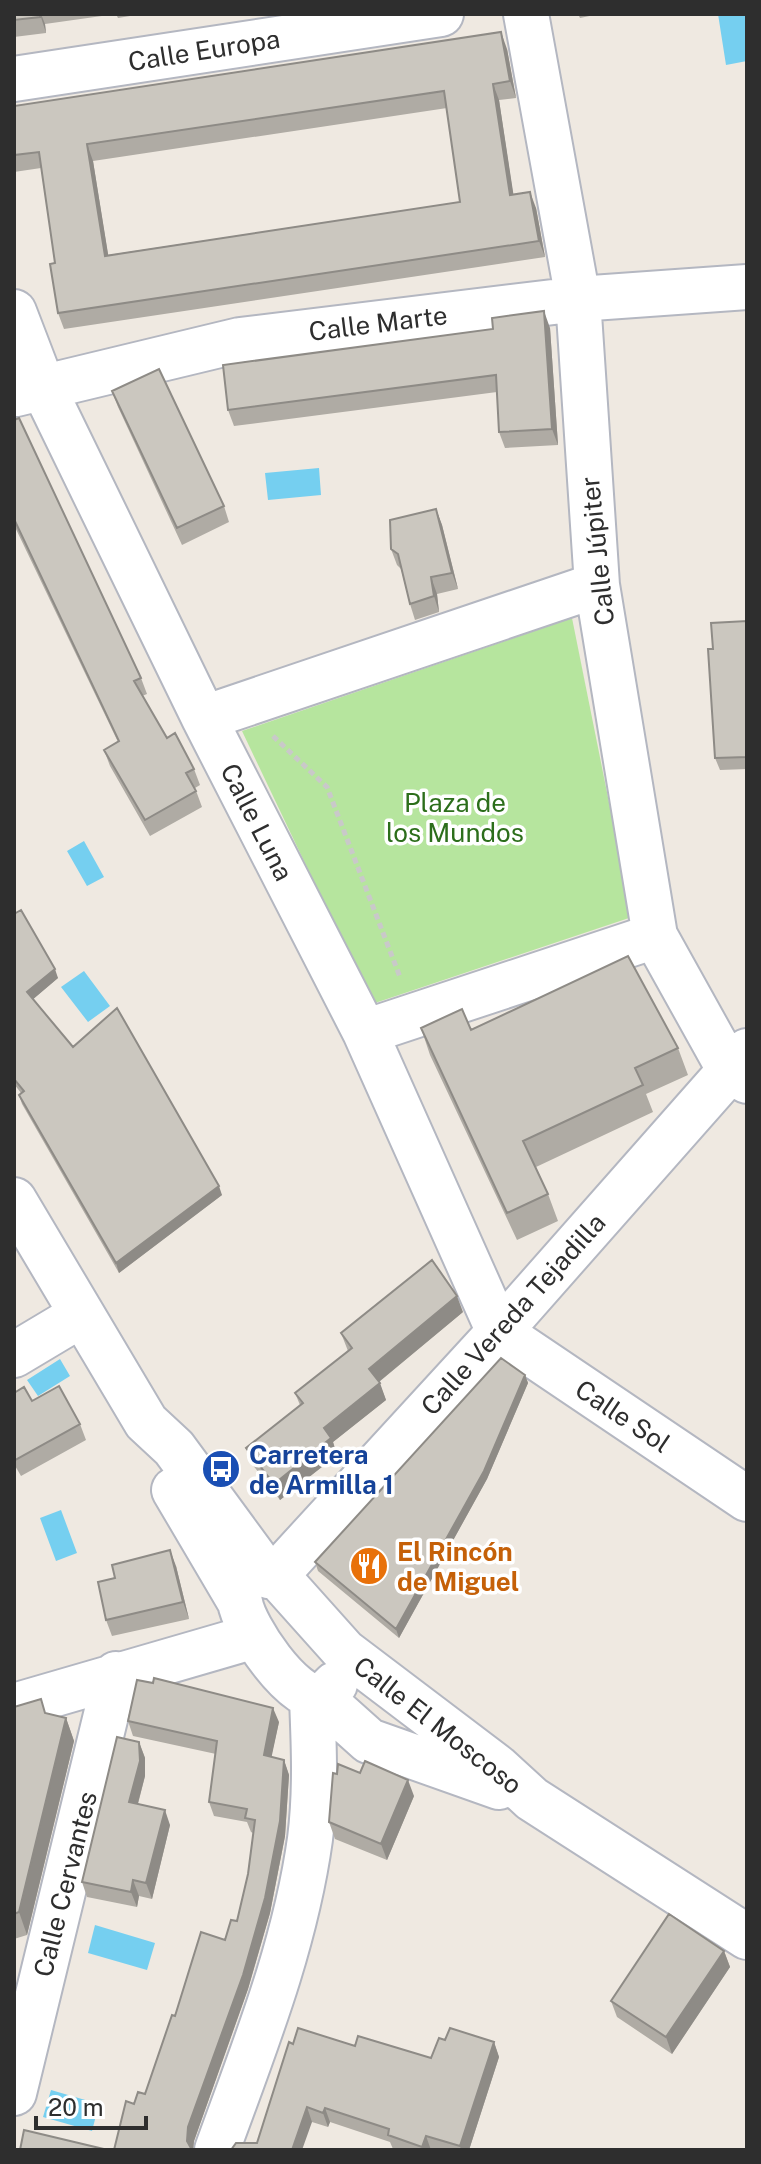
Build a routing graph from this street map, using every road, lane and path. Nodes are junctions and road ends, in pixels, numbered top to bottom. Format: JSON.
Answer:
{"nodes":[{"id":1,"x":441,"y":14,"type":"edge"},
{"id":2,"x":526,"y":14,"type":"edge"},
{"id":3,"x":14,"y":79,"type":"edge"},
{"id":4,"x":747,"y":287,"type":"edge"},
{"id":5,"x":578,"y":299,"type":"junction"},
{"id":6,"x":14,"y":312,"type":"edge"},
{"id":7,"x":28,"y":390,"type":"edge"},
{"id":8,"x":597,"y":585,"type":"junction"},
{"id":9,"x":250,"y":703,"type":"junction"},
{"id":10,"x":204,"y":718,"type":"junction"},
{"id":11,"x":655,"y":936,"type":"junction"},
{"id":12,"x":416,"y":1015,"type":"junction"},
{"id":13,"x":365,"y":1032,"type":"junction"},
{"id":14,"x":741,"y":1067,"type":"edge"},
{"id":15,"x":14,"y":1200,"type":"edge"},
{"id":16,"x":81,"y":1315,"type":"junction"},
{"id":17,"x":499,"y":1332,"type":"junction"},
{"id":18,"x":14,"y":1355,"type":"edge"},
{"id":19,"x":747,"y":1499,"type":"edge"},
{"id":20,"x":260,"y":1597,"type":"junction"},
{"id":21,"x":344,"y":1651,"type":"junction"},
{"id":22,"x":116,"y":1674,"type":"junction"},
{"id":23,"x":316,"y":1698,"type":"junction"},
{"id":24,"x":14,"y":1706,"type":"edge"},
{"id":25,"x":532,"y":1799,"type":"junction"},
{"id":26,"x":741,"y":1920,"type":"edge"},
{"id":27,"x":29,"y":1977,"type":"edge"},
{"id":28,"x":14,"y":2093,"type":"edge"},
{"id":29,"x":217,"y":2150,"type":"edge"}],
"edges":[{"from":1,"to":3,"type":"street","name":"Calle Europa"},
{"from":2,"to":5,"type":"street","name":"Calle Júpiter"},
{"from":4,"to":5,"type":"street","name":"Calle Marte"},
{"from":5,"to":7,"type":"street","name":"Calle Marte"},
{"from":5,"to":8,"type":"street","name":"Calle Júpiter"},
{"from":6,"to":7,"type":"street","name":"Calle Luna"},
{"from":7,"to":10,"type":"street","name":"Calle Luna"},
{"from":8,"to":9,"type":"street"},
{"from":8,"to":11,"type":"street","name":"Calle Júpiter"},
{"from":9,"to":10,"type":"street"},
{"from":9,"to":12,"type":"path"},
{"from":10,"to":13,"type":"street","name":"Calle Luna"},
{"from":11,"to":12,"type":"street"},
{"from":11,"to":14,"type":"street","name":"Calle Júpiter"},
{"from":12,"to":13,"type":"street"},
{"from":13,"to":17,"type":"street","name":"Calle Luna"},
{"from":14,"to":17,"type":"street","name":"Calle Vereda Tejadilla"},
{"from":15,"to":16,"type":"street"},
{"from":16,"to":18,"type":"street"},
{"from":16,"to":20,"type":"street"},
{"from":17,"to":19,"type":"street","name":"Calle Sol"},
{"from":17,"to":20,"type":"street","name":"Calle Vereda Tejadilla"},
{"from":20,"to":21,"type":"street","name":"Calle El Moscoso"},
{"from":20,"to":22,"type":"street"},
{"from":20,"to":23,"type":"street","name":"Calle El Moscoso"},
{"from":21,"to":23,"type":"street"},
{"from":21,"to":25,"type":"street","name":"Calle El Moscoso"},
{"from":22,"to":24,"type":"street"},
{"from":22,"to":27,"type":"street","name":"Calle Cervantes"},
{"from":23,"to":25,"type":"street","name":"Calle El Moscoso"},
{"from":23,"to":29,"type":"street"},
{"from":25,"to":26,"type":"street","name":"Calle El Moscoso"},
{"from":27,"to":28,"type":"street","name":"Calle Cervantes"}]}
